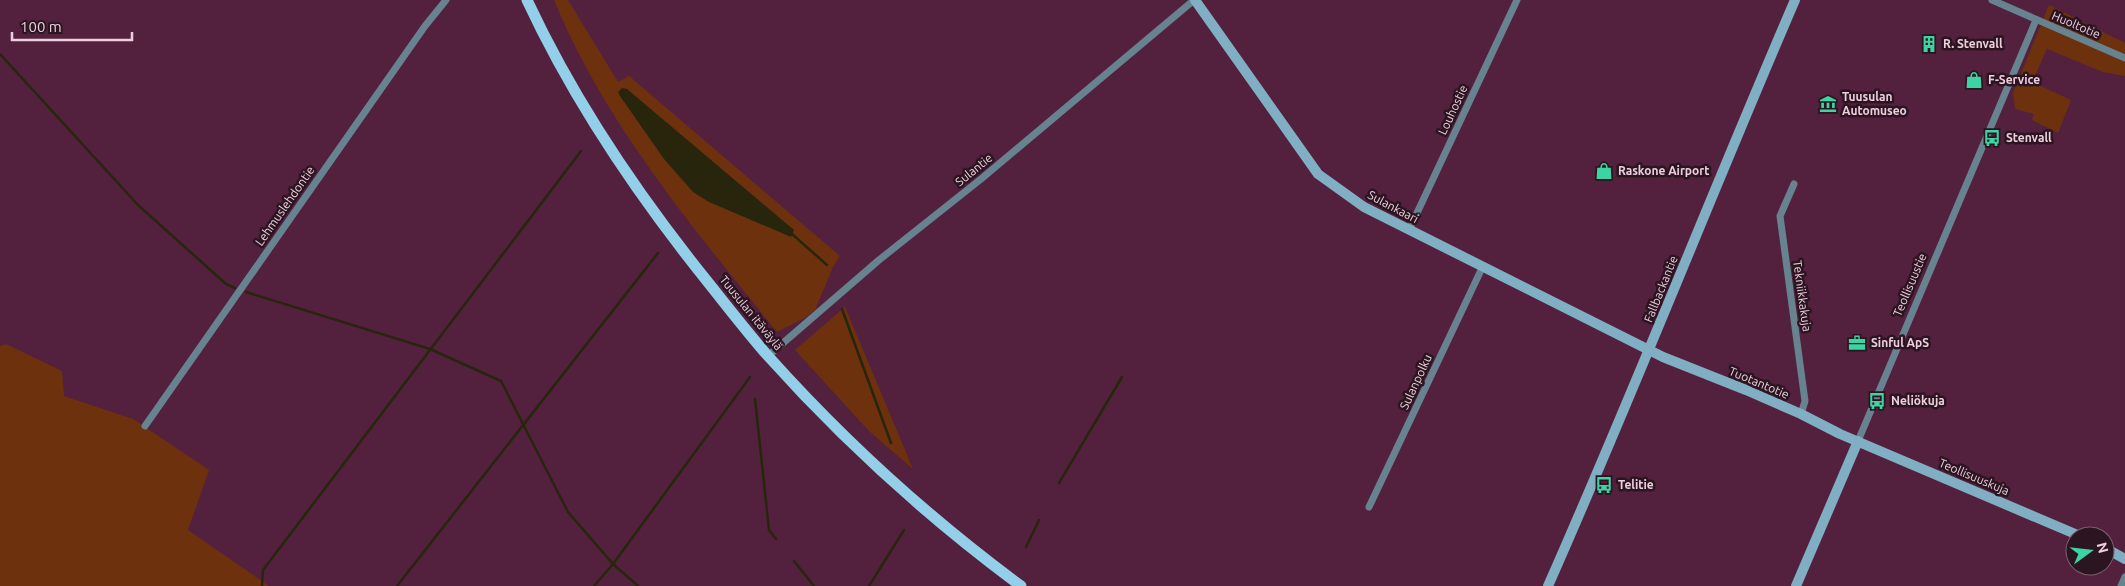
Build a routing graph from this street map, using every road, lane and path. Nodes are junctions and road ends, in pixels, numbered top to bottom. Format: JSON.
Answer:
{"nodes":[{"id":1,"x":446,"y":0,"type":"edge"},
{"id":2,"x":526,"y":0,"type":"edge"},
{"id":3,"x":1194,"y":0,"type":"edge"},
{"id":4,"x":1517,"y":0,"type":"edge"},
{"id":5,"x":1795,"y":0,"type":"edge"},
{"id":6,"x":1992,"y":0,"type":"edge"},
{"id":7,"x":2036,"y":20,"type":"junction"},
{"id":8,"x":2125,"y":58,"type":"edge"},
{"id":9,"x":1794,"y":184,"type":"dead end"},
{"id":10,"x":1409,"y":230,"type":"junction"},
{"id":11,"x":1483,"y":266,"type":"junction"},
{"id":12,"x":1650,"y":350,"type":"junction"},
{"id":13,"x":768,"y":356,"type":"junction"},
{"id":14,"x":1801,"y":414,"type":"junction"},
{"id":15,"x":145,"y":426,"type":"dead end"},
{"id":16,"x":1858,"y":441,"type":"junction"},
{"id":17,"x":1369,"y":507,"type":"dead end"},
{"id":18,"x":2065,"y":530,"type":"edge"},
{"id":19,"x":2125,"y":577,"type":"edge"},
{"id":20,"x":1021,"y":586,"type":"edge"},
{"id":21,"x":1548,"y":586,"type":"edge"},
{"id":22,"x":1796,"y":586,"type":"edge"},
{"id":23,"x":2121,"y":586,"type":"edge"}],
"edges":[{"from":1,"to":15,"type":"street","name":"Lehmuslehdontie"},
{"from":2,"to":13,"type":"main road","name":"Tuusulan itäväylä"},
{"from":3,"to":10,"type":"street","name":"Sulankaari"},
{"from":3,"to":13,"type":"street","name":"Sulantie"},
{"from":4,"to":10,"type":"street","name":"Louhostie"},
{"from":5,"to":12,"type":"street","name":"Fallbackantie"},
{"from":6,"to":7,"type":"street","name":"Huoltotie"},
{"from":7,"to":8,"type":"street","name":"Huoltotie"},
{"from":7,"to":16,"type":"street","name":"Teollisuustie"},
{"from":9,"to":14,"type":"street","name":"Tekniikkakuja"},
{"from":10,"to":11,"type":"street","name":"Sulankaari"},
{"from":11,"to":12,"type":"street","name":"Sulankaari"},
{"from":11,"to":17,"type":"street","name":"Sulanpolku"},
{"from":12,"to":14,"type":"street","name":"Tuotantotie"},
{"from":12,"to":21,"type":"street","name":"Fallbackantie"},
{"from":13,"to":20,"type":"main road","name":"Tuusulan itäväylä"},
{"from":14,"to":16,"type":"street","name":"Tuotantotie"},
{"from":16,"to":18,"type":"street","name":"Teollisuuskuja"},
{"from":16,"to":22,"type":"street","name":"Teollisuustie"},
{"from":19,"to":23,"type":"street"}]}
